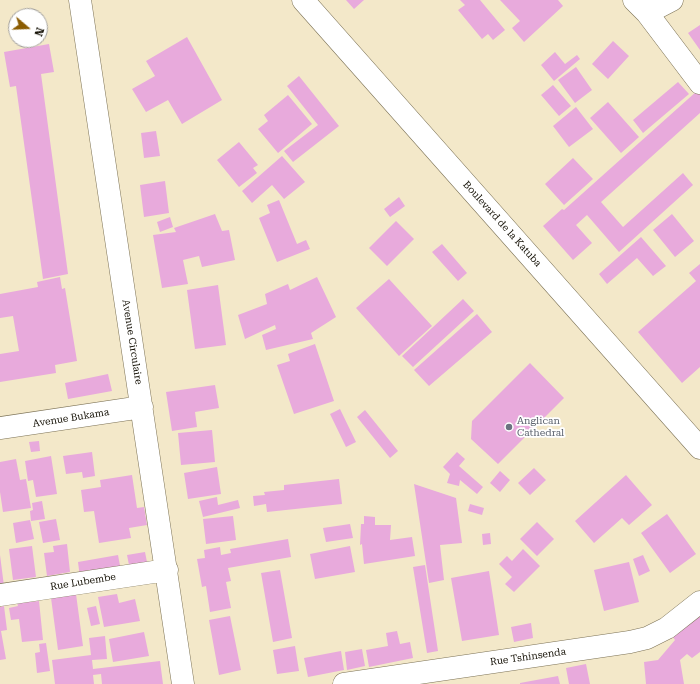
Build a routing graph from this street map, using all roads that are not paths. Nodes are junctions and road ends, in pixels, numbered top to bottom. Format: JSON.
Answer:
{"nodes":[{"id":1,"x":80,"y":0,"type":"edge"},
{"id":2,"x":303,"y":0,"type":"edge"},
{"id":3,"x":672,"y":0,"type":"edge"},
{"id":4,"x":640,"y":6,"type":"edge"},
{"id":5,"x":700,"y":83,"type":"edge"},
{"id":6,"x":142,"y":407,"type":"junction"},
{"id":7,"x":0,"y":428,"type":"edge"},
{"id":8,"x":700,"y":448,"type":"edge"},
{"id":9,"x":167,"y":570,"type":"junction"},
{"id":10,"x":0,"y":595,"type":"edge"},
{"id":11,"x":700,"y":602,"type":"edge"},
{"id":12,"x":182,"y":684,"type":"edge"},
{"id":13,"x":344,"y":684,"type":"edge"}],
"edges":[{"from":1,"to":6,"type":"street","name":"Avenue Circulaire"},
{"from":2,"to":8,"type":"street","name":"Boulevard de la Katuba"},
{"from":3,"to":4,"type":"street"},
{"from":4,"to":5,"type":"street"},
{"from":6,"to":7,"type":"street","name":"Avenue Bukama"},
{"from":6,"to":9,"type":"street","name":"Avenue Circulaire"},
{"from":9,"to":10,"type":"street","name":"Rue Lubembe"},
{"from":9,"to":12,"type":"street","name":"Avenue Circulaire"},
{"from":11,"to":13,"type":"street","name":"Rue Tshinsenda"}]}
